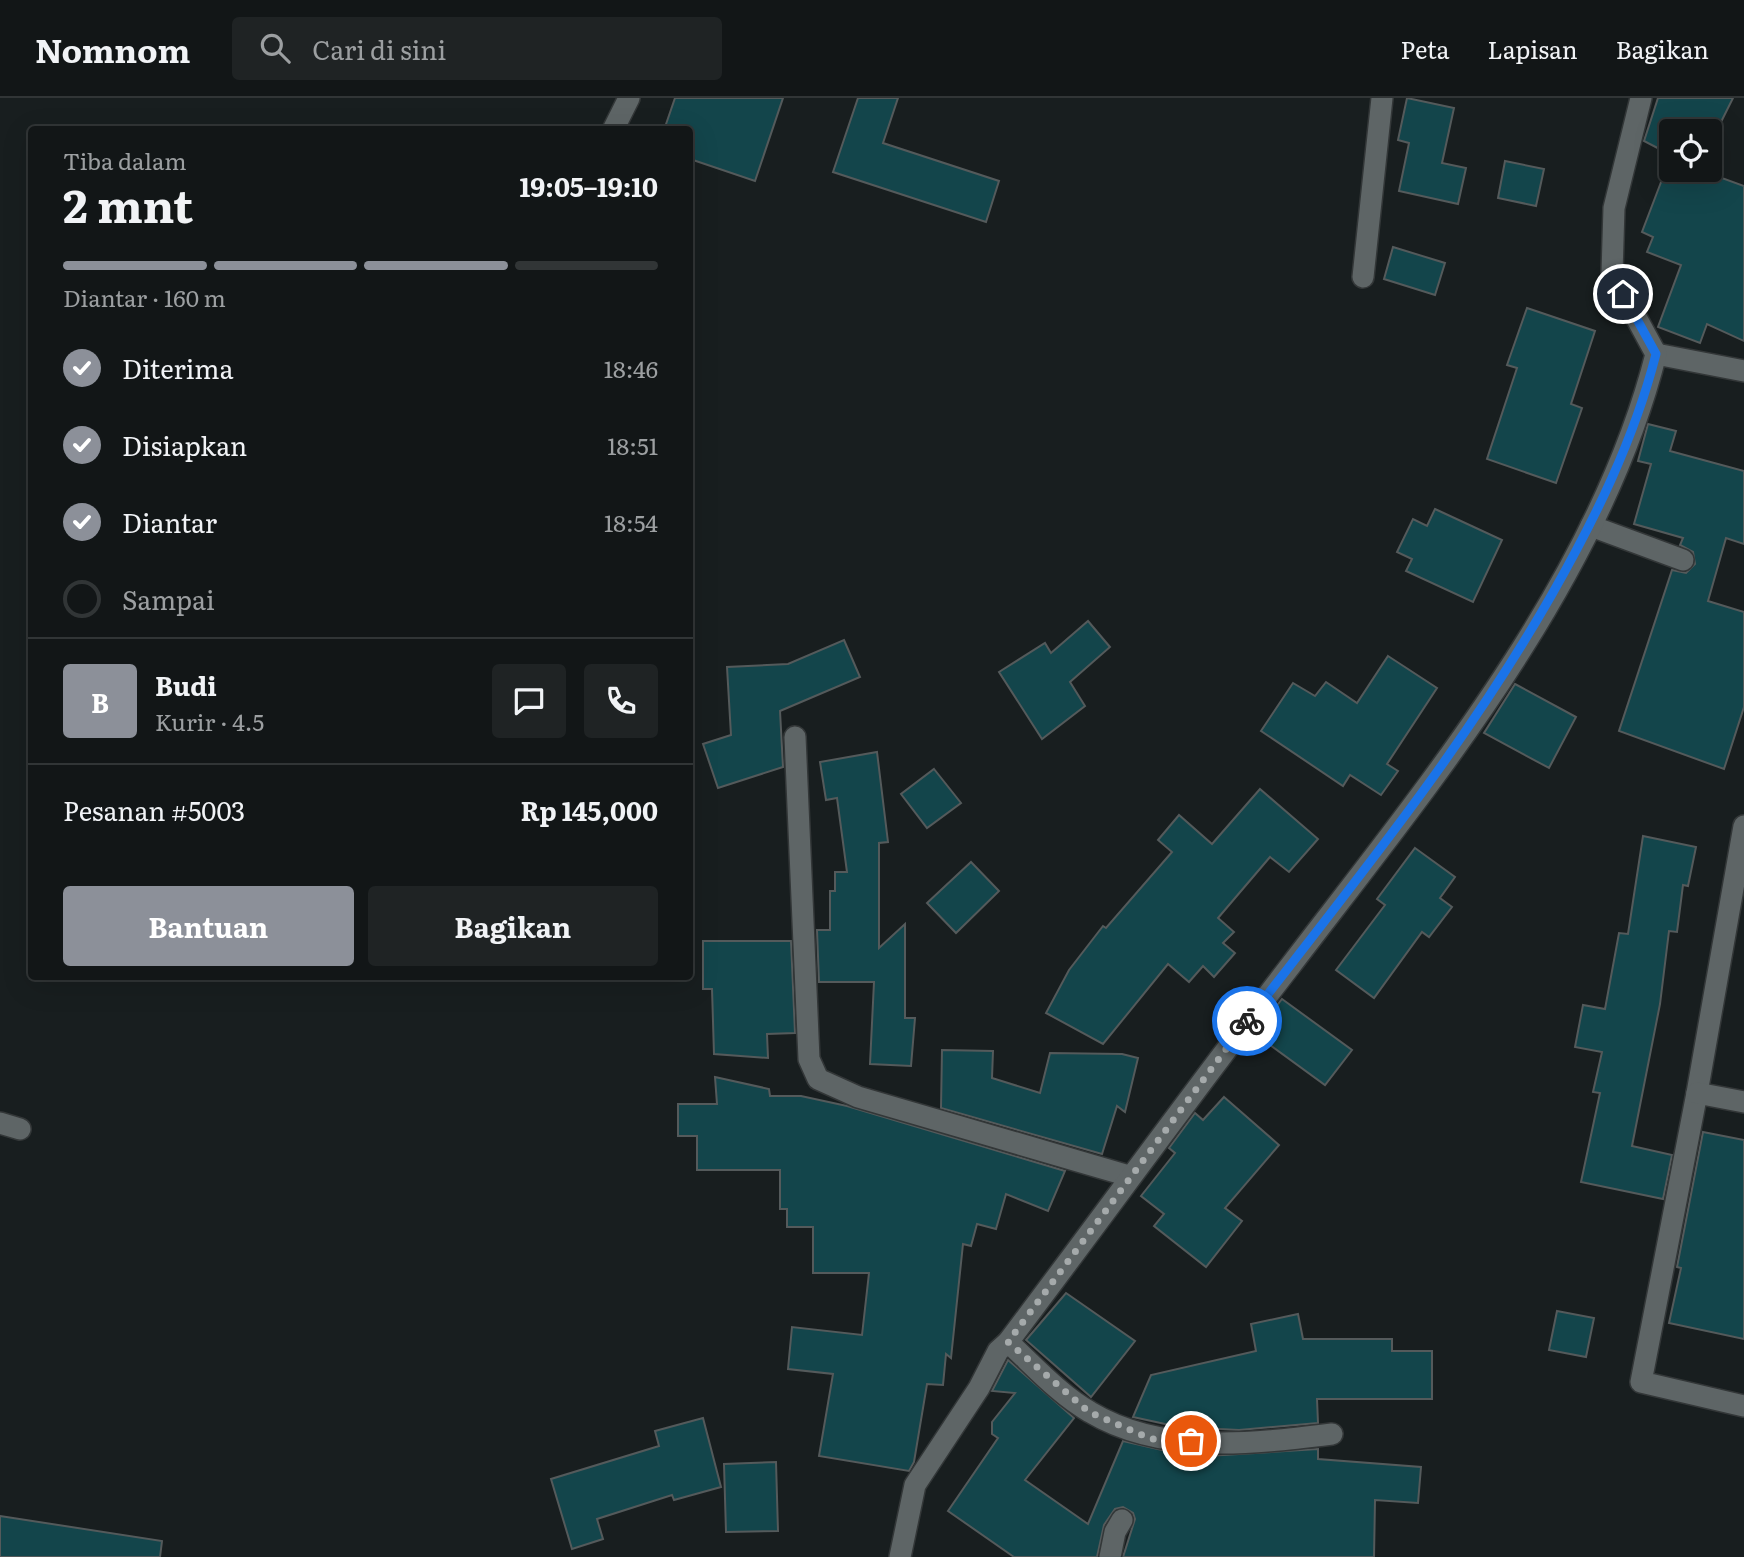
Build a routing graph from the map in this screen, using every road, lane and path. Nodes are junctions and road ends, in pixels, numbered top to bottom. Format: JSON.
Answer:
{"nodes":[{"id":1,"x":629,"y":98,"type":"edge"},
{"id":2,"x":1382,"y":98,"type":"edge"},
{"id":3,"x":1641,"y":98,"type":"edge"},
{"id":4,"x":614,"y":126,"type":"edge"},
{"id":5,"x":1363,"y":277,"type":"dead end"},
{"id":6,"x":1656,"y":354,"type":"junction"},
{"id":7,"x":1744,"y":370,"type":"edge"},
{"id":8,"x":1591,"y":526,"type":"junction"},
{"id":9,"x":1683,"y":560,"type":"dead end"},
{"id":10,"x":795,"y":737,"type":"dead end"},
{"id":11,"x":1744,"y":826,"type":"edge"},
{"id":12,"x":1697,"y":1093,"type":"junction"},
{"id":13,"x":1744,"y":1102,"type":"edge"},
{"id":14,"x":1129,"y":1176,"type":"junction"},
{"id":15,"x":1008,"y":1342,"type":"junction"},
{"id":16,"x":1744,"y":1406,"type":"edge"},
{"id":17,"x":1332,"y":1434,"type":"dead end"},
{"id":18,"x":1122,"y":1520,"type":"dead end"},
{"id":19,"x":900,"y":1557,"type":"edge"},
{"id":20,"x":1110,"y":1557,"type":"edge"}],
"edges":[{"from":1,"to":4,"type":"street"},
{"from":2,"to":5,"type":"street"},
{"from":3,"to":6,"type":"street"},
{"from":6,"to":7,"type":"street"},
{"from":6,"to":8,"type":"street"},
{"from":8,"to":9,"type":"street"},
{"from":8,"to":14,"type":"street"},
{"from":10,"to":14,"type":"street"},
{"from":11,"to":12,"type":"street"},
{"from":12,"to":13,"type":"street"},
{"from":12,"to":16,"type":"street"},
{"from":14,"to":15,"type":"street"},
{"from":15,"to":17,"type":"street"},
{"from":15,"to":19,"type":"street"},
{"from":18,"to":20,"type":"street"}]}
